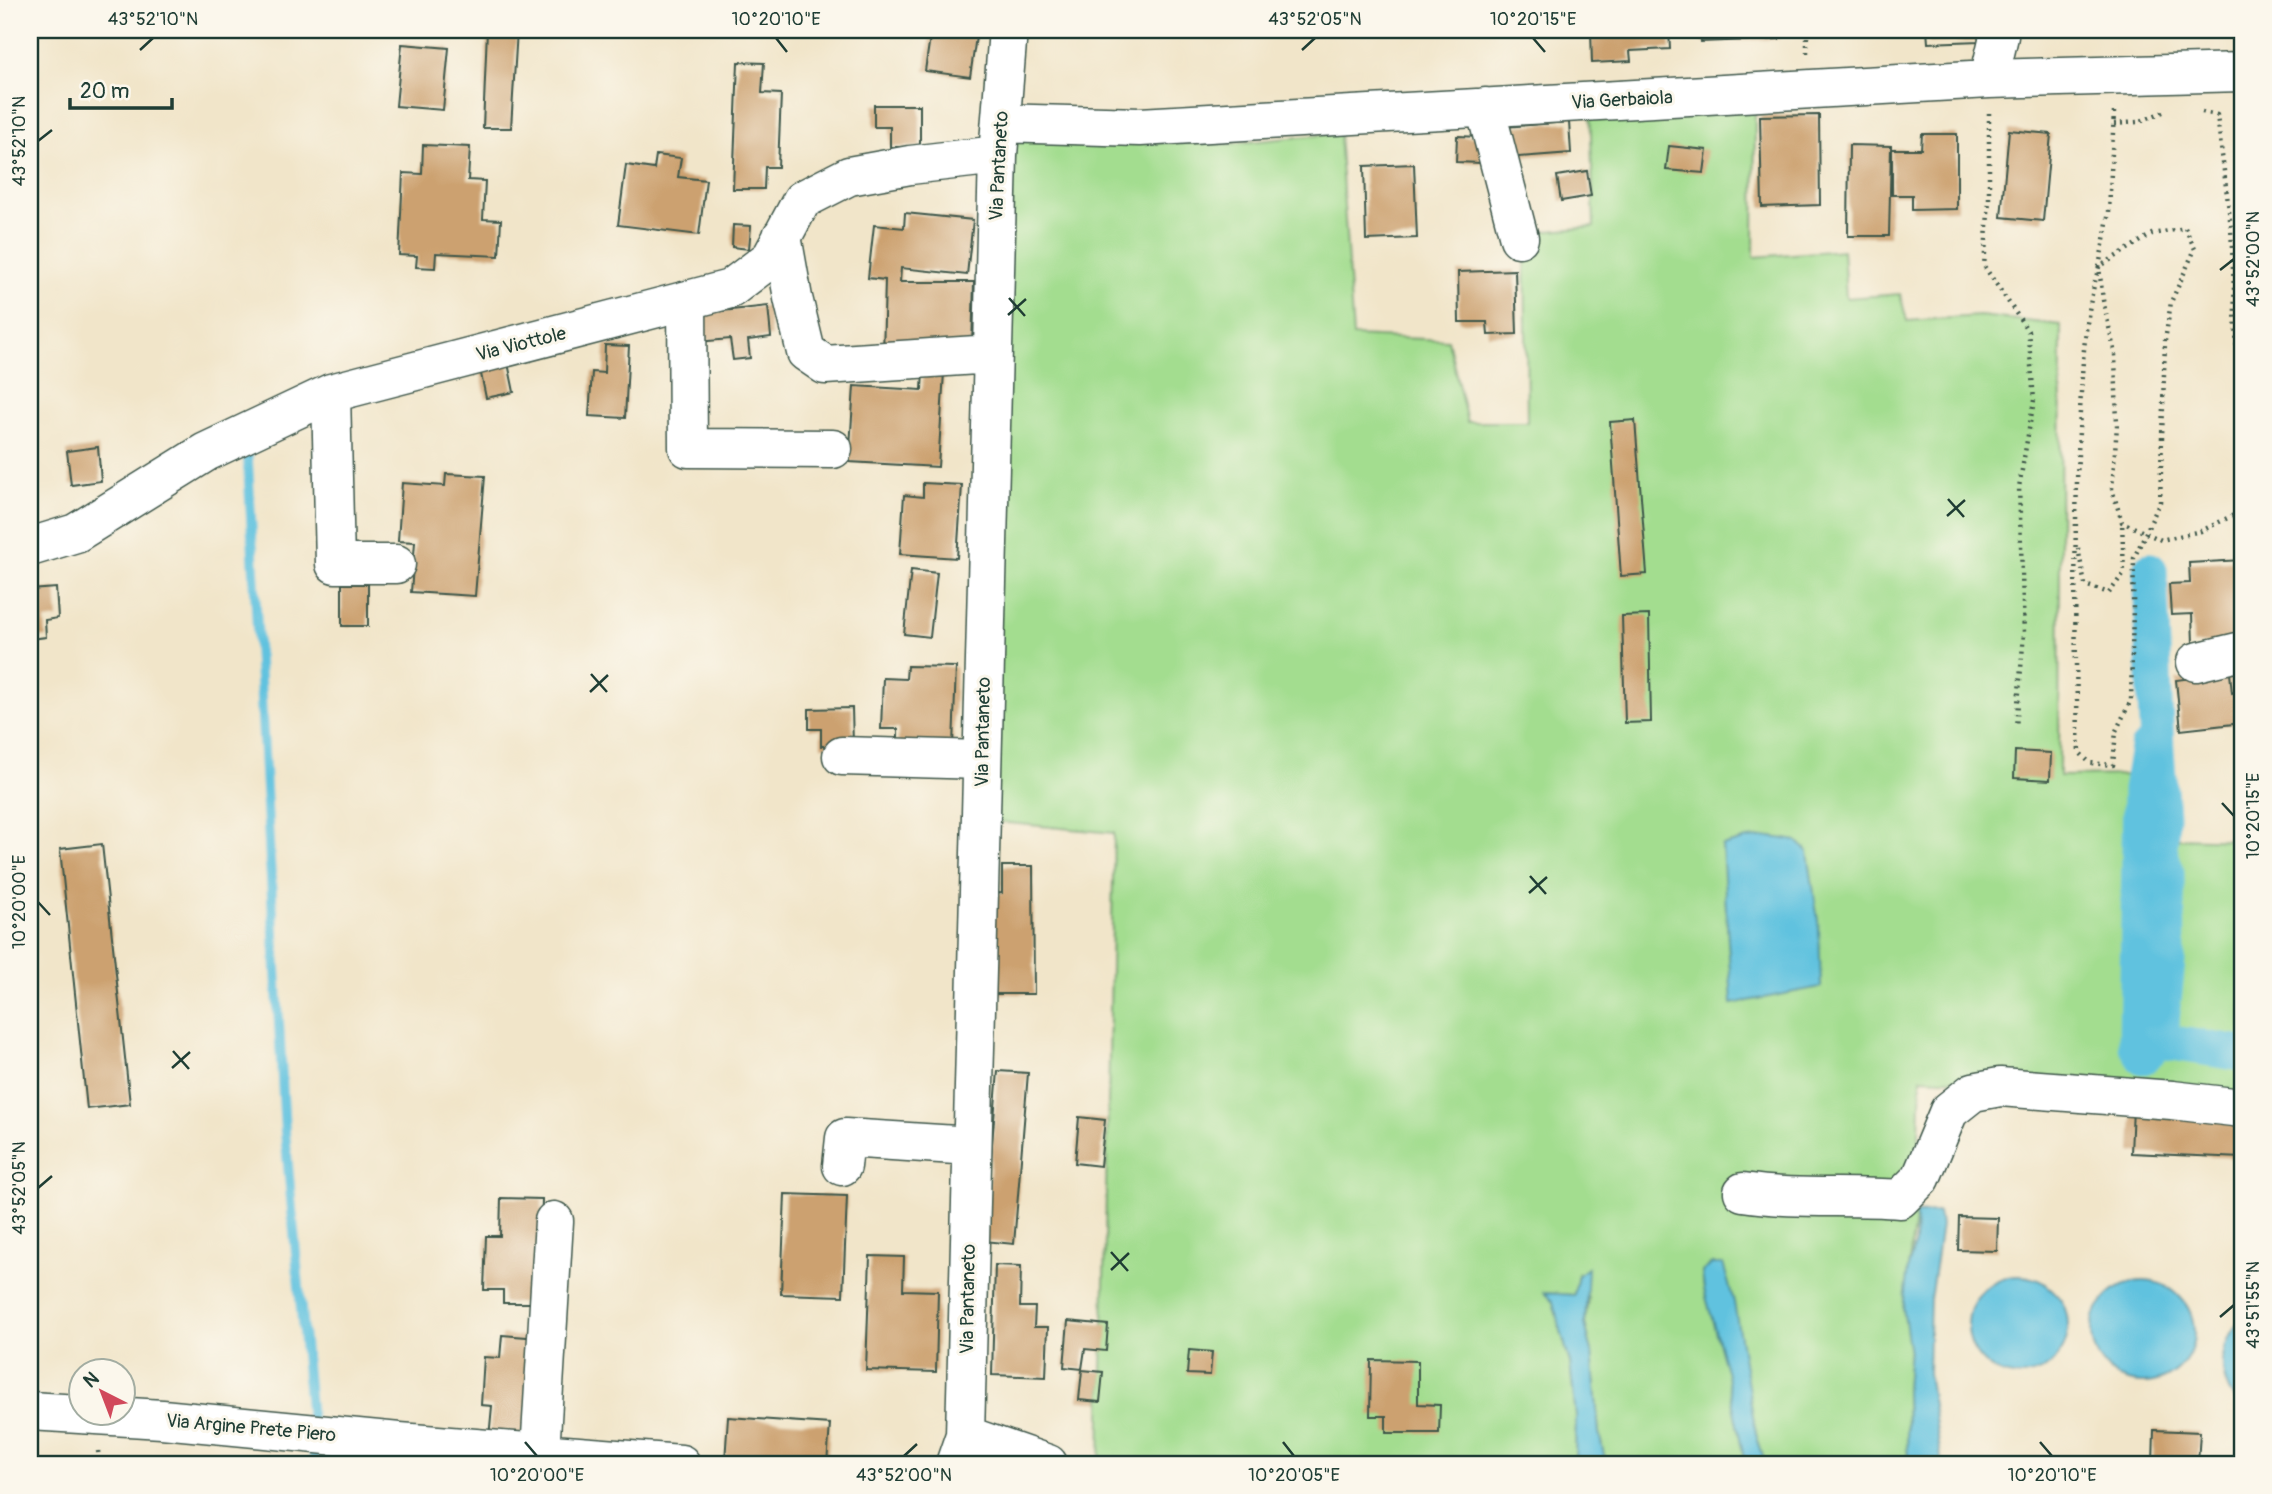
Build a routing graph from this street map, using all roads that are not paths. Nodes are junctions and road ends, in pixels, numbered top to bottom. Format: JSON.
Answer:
{"nodes":[{"id":1,"x":1008,"y":30,"type":"edge"},
{"id":2,"x":1999,"y":36,"type":"dead end"},
{"id":3,"x":2242,"y":72,"type":"edge"},
{"id":4,"x":1989,"y":79,"type":"junction"},
{"id":5,"x":1485,"y":107,"type":"junction"},
{"id":6,"x":1000,"y":139,"type":"junction"},
{"id":7,"x":782,"y":236,"type":"junction"},
{"id":8,"x":1519,"y":238,"type":"dead end"},
{"id":9,"x":687,"y":301,"type":"junction"},
{"id":10,"x":992,"y":354,"type":"junction"},
{"id":11,"x":331,"y":393,"type":"junction"},
{"id":12,"x":833,"y":449,"type":"dead end"},
{"id":13,"x":30,"y":547,"type":"edge"},
{"id":14,"x":396,"y":564,"type":"dead end"},
{"id":15,"x":2242,"y":651,"type":"edge"},
{"id":16,"x":2196,"y":662,"type":"dead end"},
{"id":17,"x":842,"y":756,"type":"dead end"},
{"id":18,"x":982,"y":760,"type":"junction"},
{"id":19,"x":2242,"y":1108,"type":"edge"},
{"id":20,"x":972,"y":1146,"type":"junction"},
{"id":21,"x":842,"y":1166,"type":"dead end"},
{"id":22,"x":1743,"y":1192,"type":"dead end"},
{"id":23,"x":554,"y":1221,"type":"dead end"},
{"id":24,"x":30,"y":1411,"type":"edge"},
{"id":25,"x":960,"y":1450,"type":"edge"},
{"id":26,"x":540,"y":1453,"type":"junction"},
{"id":27,"x":623,"y":1462,"type":"edge"},
{"id":28,"x":681,"y":1464,"type":"edge"},
{"id":29,"x":1048,"y":1464,"type":"edge"}],
"edges":[{"from":1,"to":6,"type":"street","name":"Via Pantaneto"},
{"from":2,"to":4,"type":"street"},
{"from":3,"to":4,"type":"street","name":"Via Gerbaiola"},
{"from":4,"to":5,"type":"street","name":"Via Gerbaiola"},
{"from":5,"to":6,"type":"street","name":"Via Gerbaiola"},
{"from":5,"to":8,"type":"street"},
{"from":6,"to":7,"type":"street","name":"Via Viottole"},
{"from":6,"to":10,"type":"street","name":"Via Pantaneto"},
{"from":7,"to":9,"type":"street","name":"Via Viottole"},
{"from":7,"to":10,"type":"street"},
{"from":9,"to":11,"type":"street","name":"Via Viottole"},
{"from":9,"to":12,"type":"street"},
{"from":10,"to":18,"type":"street","name":"Via Pantaneto"},
{"from":11,"to":13,"type":"street","name":"Via Viottole"},
{"from":11,"to":14,"type":"street"},
{"from":15,"to":16,"type":"street"},
{"from":17,"to":18,"type":"street"},
{"from":18,"to":20,"type":"street","name":"Via Pantaneto"},
{"from":19,"to":22,"type":"street"},
{"from":20,"to":21,"type":"street"},
{"from":20,"to":25,"type":"street","name":"Via Pantaneto"},
{"from":23,"to":26,"type":"street"},
{"from":24,"to":26,"type":"street","name":"Via Argine Prete Piero"},
{"from":25,"to":29,"type":"street"},
{"from":26,"to":27,"type":"street","name":"Via Argine Prete Piero"},
{"from":27,"to":28,"type":"street","name":"Via Argine Prete Piero"}]}
